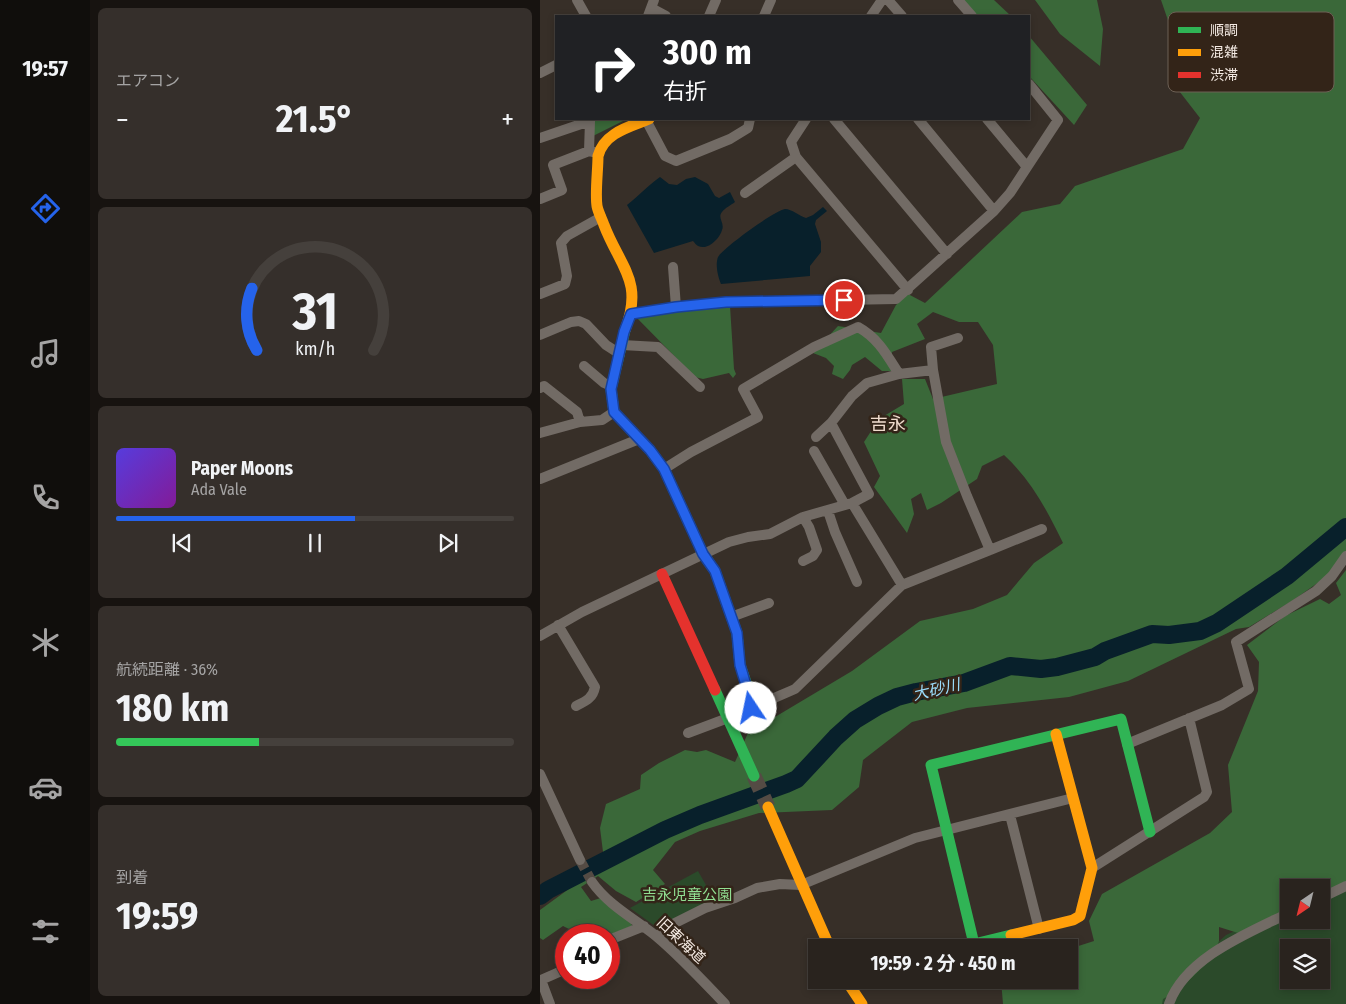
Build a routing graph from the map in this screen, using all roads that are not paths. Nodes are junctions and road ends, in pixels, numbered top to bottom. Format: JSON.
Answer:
{"nodes":[{"id":1,"x":577,"y":0,"type":"edge"},
{"id":2,"x":716,"y":0,"type":"edge"},
{"id":3,"x":771,"y":0,"type":"edge"},
{"id":4,"x":882,"y":0,"type":"edge"},
{"id":5,"x":888,"y":0,"type":"edge"},
{"id":6,"x":958,"y":0,"type":"edge"},
{"id":7,"x":651,"y":8,"type":"edge"},
{"id":8,"x":585,"y":15,"type":"edge"},
{"id":9,"x":664,"y":15,"type":"edge"},
{"id":10,"x":710,"y":15,"type":"edge"},
{"id":11,"x":764,"y":15,"type":"edge"},
{"id":12,"x":872,"y":15,"type":"edge"},
{"id":13,"x":901,"y":15,"type":"edge"},
{"id":14,"x":971,"y":15,"type":"edge"},
{"id":15,"x":555,"y":66,"type":"edge"},
{"id":16,"x":540,"y":73,"type":"edge"},
{"id":17,"x":1030,"y":85,"type":"edge"},
{"id":18,"x":590,"y":120,"type":"edge"},
{"id":19,"x":644,"y":120,"type":"edge"},
{"id":20,"x":647,"y":120,"type":"edge"},
{"id":21,"x":750,"y":120,"type":"edge"},
{"id":22,"x":805,"y":120,"type":"edge"},
{"id":23,"x":835,"y":120,"type":"edge"},
{"id":24,"x":919,"y":120,"type":"edge"},
{"id":25,"x":988,"y":120,"type":"edge"},
{"id":26,"x":540,"y":138,"type":"edge"},
{"id":27,"x":594,"y":152,"type":"junction"},
{"id":28,"x":796,"y":157,"type":"junction"},
{"id":29,"x":1027,"y":167,"type":"junction"},
{"id":30,"x":745,"y":193,"type":"dead end"},
{"id":31,"x":540,"y":198,"type":"edge"},
{"id":32,"x":994,"y":211,"type":"junction"},
{"id":33,"x":601,"y":217,"type":"junction"},
{"id":34,"x":947,"y":254,"type":"junction"},
{"id":35,"x":672,"y":267,"type":"dead end"},
{"id":36,"x":908,"y":290,"type":"junction"},
{"id":37,"x":540,"y":294,"type":"edge"},
{"id":38,"x":676,"y":307,"type":"junction"},
{"id":39,"x":631,"y":314,"type":"junction"},
{"id":40,"x":540,"y":335,"type":"edge"},
{"id":41,"x":958,"y":338,"type":"dead end"},
{"id":42,"x":621,"y":350,"type":"junction"},
{"id":43,"x":584,"y":366,"type":"dead end"},
{"id":44,"x":933,"y":370,"type":"junction"},
{"id":45,"x":899,"y":374,"type":"junction"},
{"id":46,"x":611,"y":386,"type":"junction"},
{"id":47,"x":700,"y":387,"type":"dead end"},
{"id":48,"x":540,"y":388,"type":"edge"},
{"id":49,"x":614,"y":412,"type":"junction"},
{"id":50,"x":580,"y":422,"type":"junction"},
{"id":51,"x":832,"y":423,"type":"junction"},
{"id":52,"x":540,"y":433,"type":"edge"},
{"id":53,"x":816,"y":438,"type":"dead end"},
{"id":54,"x":639,"y":439,"type":"junction"},
{"id":55,"x":814,"y":451,"type":"dead end"},
{"id":56,"x":664,"y":469,"type":"junction"},
{"id":57,"x":540,"y":480,"type":"edge"},
{"id":58,"x":849,"y":504,"type":"junction"},
{"id":59,"x":828,"y":511,"type":"junction"},
{"id":60,"x":803,"y":517,"type":"junction"},
{"id":61,"x":1042,"y":530,"type":"dead end"},
{"id":62,"x":990,"y":550,"type":"junction"},
{"id":63,"x":703,"y":554,"type":"junction"},
{"id":64,"x":1346,"y":556,"type":"edge"},
{"id":65,"x":803,"y":561,"type":"dead end"},
{"id":66,"x":662,"y":574,"type":"junction"},
{"id":67,"x":858,"y":582,"type":"dead end"},
{"id":68,"x":902,"y":585,"type":"junction"},
{"id":69,"x":769,"y":603,"type":"dead end"},
{"id":70,"x":731,"y":617,"type":"junction"},
{"id":71,"x":558,"y":625,"type":"junction"},
{"id":72,"x":540,"y":636,"type":"edge"},
{"id":73,"x":576,"y":706,"type":"dead end"},
{"id":74,"x":751,"y":708,"type":"junction"},
{"id":75,"x":728,"y":718,"type":"junction"},
{"id":76,"x":1189,"y":718,"type":"junction"},
{"id":77,"x":688,"y":733,"type":"dead end"},
{"id":78,"x":1056,"y":734,"type":"junction"},
{"id":79,"x":1127,"y":744,"type":"junction"},
{"id":80,"x":540,"y":774,"type":"edge"},
{"id":81,"x":754,"y":776,"type":"tunnel mouth"},
{"id":82,"x":1073,"y":798,"type":"junction"},
{"id":83,"x":768,"y":808,"type":"tunnel mouth"},
{"id":84,"x":1010,"y":815,"type":"junction"},
{"id":85,"x":946,"y":830,"type":"junction"},
{"id":86,"x":1150,"y":832,"type":"junction"},
{"id":87,"x":580,"y":860,"type":"tunnel mouth"},
{"id":88,"x":1092,"y":868,"type":"junction"},
{"id":89,"x":592,"y":882,"type":"tunnel mouth"},
{"id":90,"x":802,"y":885,"type":"junction"},
{"id":91,"x":1346,"y":886,"type":"edge"},
{"id":92,"x":1330,"y":894,"type":"edge"},
{"id":93,"x":1280,"y":917,"type":"edge"},
{"id":94,"x":644,"y":926,"type":"junction"},
{"id":95,"x":1039,"y":929,"type":"junction"},
{"id":96,"x":620,"y":936,"type":"edge"},
{"id":97,"x":657,"y":937,"type":"junction"},
{"id":98,"x":826,"y":939,"type":"edge"},
{"id":99,"x":973,"y":939,"type":"edge"},
{"id":100,"x":996,"y":939,"type":"edge"},
{"id":101,"x":555,"y":974,"type":"edge"},
{"id":102,"x":852,"y":989,"type":"edge"},
{"id":103,"x":550,"y":1004,"type":"edge"},
{"id":104,"x":725,"y":1004,"type":"edge"},
{"id":105,"x":862,"y":1004,"type":"edge"},
{"id":106,"x":1169,"y":1004,"type":"edge"}],
"edges":[{"from":1,"to":8,"type":"street"},
{"from":2,"to":10,"type":"street"},
{"from":3,"to":11,"type":"street"},
{"from":4,"to":12,"type":"street"},
{"from":5,"to":13,"type":"street"},
{"from":6,"to":14,"type":"street"},
{"from":7,"to":9,"type":"street"},
{"from":15,"to":16,"type":"street"},
{"from":17,"to":29,"type":"street"},
{"from":18,"to":26,"type":"street"},
{"from":18,"to":27,"type":"street"},
{"from":19,"to":27,"type":"street"},
{"from":20,"to":21,"type":"street"},
{"from":22,"to":28,"type":"street"},
{"from":23,"to":34,"type":"street"},
{"from":24,"to":32,"type":"street"},
{"from":25,"to":29,"type":"street"},
{"from":27,"to":31,"type":"street"},
{"from":27,"to":33,"type":"street"},
{"from":28,"to":30,"type":"street"},
{"from":28,"to":36,"type":"street"},
{"from":29,"to":32,"type":"street"},
{"from":32,"to":34,"type":"street"},
{"from":33,"to":37,"type":"street"},
{"from":33,"to":39,"type":"street"},
{"from":34,"to":36,"type":"street"},
{"from":35,"to":38,"type":"street"},
{"from":36,"to":38,"type":"street"},
{"from":38,"to":39,"type":"street"},
{"from":39,"to":42,"type":"street"},
{"from":40,"to":42,"type":"street"},
{"from":41,"to":44,"type":"street"},
{"from":42,"to":46,"type":"street"},
{"from":42,"to":47,"type":"street"},
{"from":43,"to":46,"type":"street"},
{"from":44,"to":45,"type":"street"},
{"from":44,"to":62,"type":"street"},
{"from":45,"to":51,"type":"street"},
{"from":45,"to":56,"type":"street"},
{"from":46,"to":49,"type":"street"},
{"from":48,"to":50,"type":"street"},
{"from":49,"to":50,"type":"street"},
{"from":49,"to":54,"type":"street"},
{"from":50,"to":52,"type":"street"},
{"from":51,"to":53,"type":"street"},
{"from":51,"to":58,"type":"street"},
{"from":54,"to":56,"type":"street"},
{"from":54,"to":57,"type":"street"},
{"from":55,"to":58,"type":"street"},
{"from":56,"to":63,"type":"street"},
{"from":58,"to":59,"type":"street"},
{"from":58,"to":68,"type":"street"},
{"from":59,"to":60,"type":"street"},
{"from":59,"to":67,"type":"street"},
{"from":60,"to":63,"type":"street"},
{"from":60,"to":65,"type":"street"},
{"from":61,"to":62,"type":"street"},
{"from":62,"to":68,"type":"street"},
{"from":63,"to":66,"type":"street"},
{"from":63,"to":70,"type":"street"},
{"from":64,"to":76,"type":"street"},
{"from":66,"to":71,"type":"street"},
{"from":66,"to":75,"type":"street"},
{"from":68,"to":74,"type":"street"},
{"from":69,"to":70,"type":"street"},
{"from":70,"to":74,"type":"street"},
{"from":71,"to":72,"type":"street"},
{"from":71,"to":73,"type":"street"},
{"from":74,"to":75,"type":"street"},
{"from":75,"to":77,"type":"street"},
{"from":75,"to":81,"type":"street"},
{"from":76,"to":79,"type":"street"},
{"from":76,"to":86,"type":"street"},
{"from":78,"to":79,"type":"street"},
{"from":78,"to":82,"type":"street"},
{"from":78,"to":85,"type":"street"},
{"from":79,"to":86,"type":"street"},
{"from":80,"to":87,"type":"street"},
{"from":82,"to":84,"type":"street"},
{"from":82,"to":88,"type":"street"},
{"from":83,"to":90,"type":"street"},
{"from":84,"to":85,"type":"street"},
{"from":84,"to":95,"type":"street"},
{"from":85,"to":90,"type":"street"},
{"from":85,"to":99,"type":"street"},
{"from":86,"to":88,"type":"street"},
{"from":88,"to":95,"type":"street"},
{"from":89,"to":94,"type":"street","name":"旧東海道"},
{"from":90,"to":97,"type":"street"},
{"from":90,"to":98,"type":"street"},
{"from":91,"to":92,"type":"street"},
{"from":93,"to":106,"type":"street"},
{"from":94,"to":96,"type":"street"},
{"from":94,"to":97,"type":"street","name":"旧東海道"},
{"from":95,"to":100,"type":"street"},
{"from":97,"to":104,"type":"street","name":"旧東海道"},
{"from":101,"to":103,"type":"street"},
{"from":102,"to":105,"type":"street"}]}
